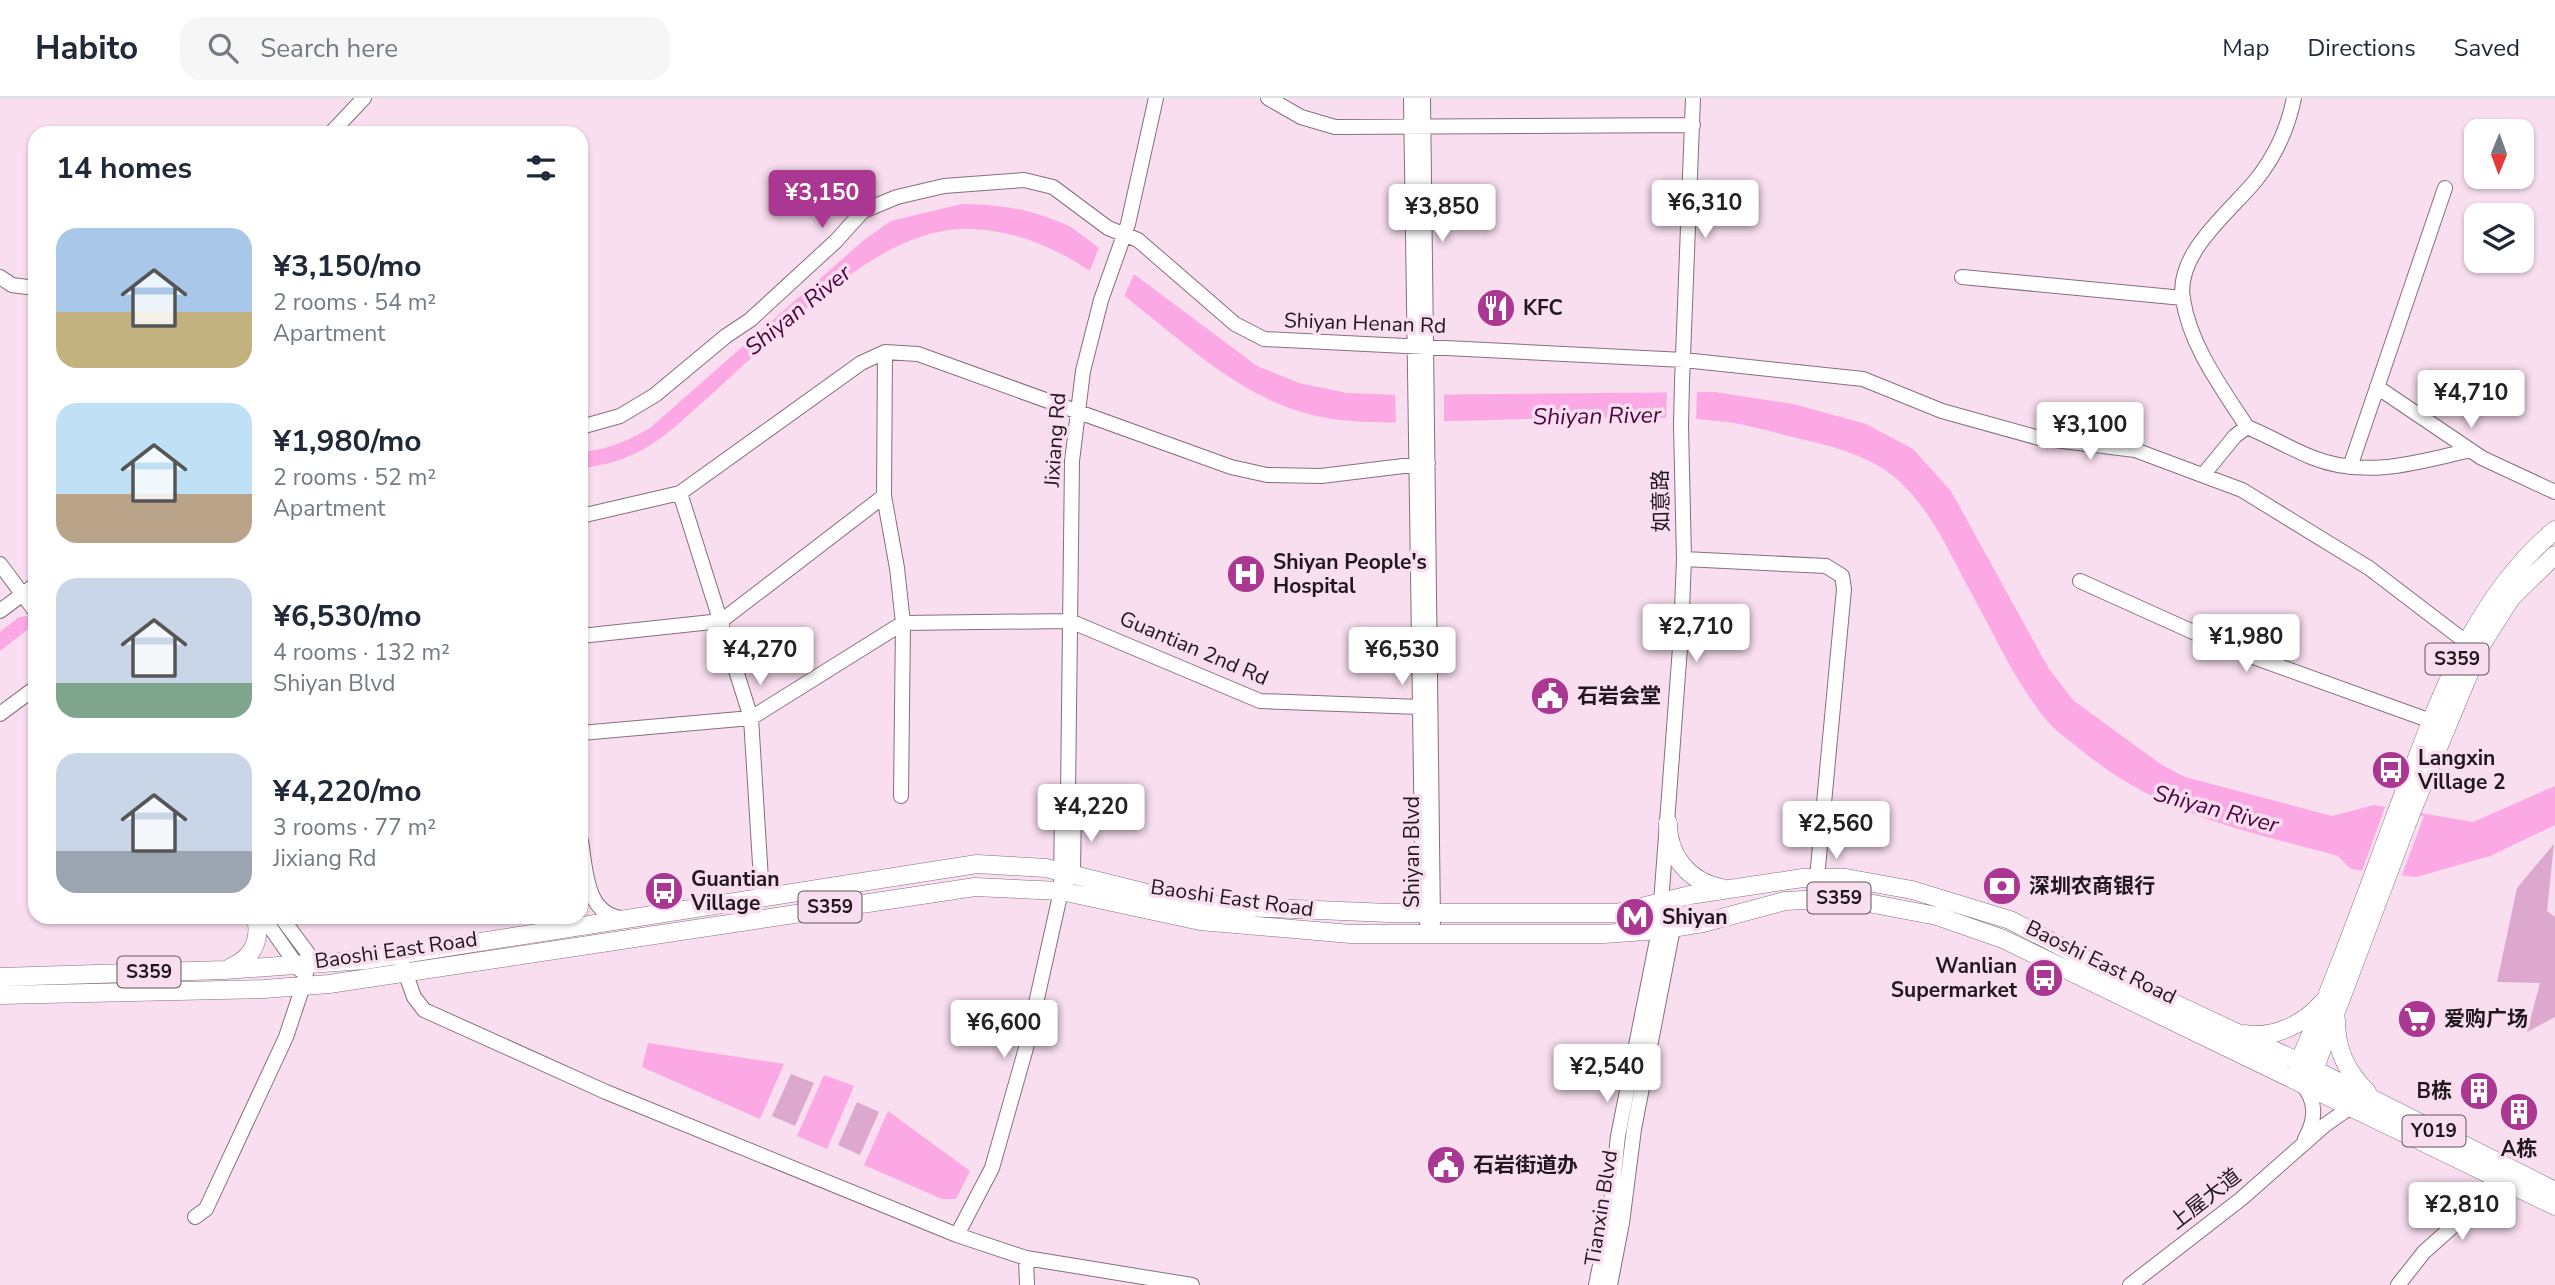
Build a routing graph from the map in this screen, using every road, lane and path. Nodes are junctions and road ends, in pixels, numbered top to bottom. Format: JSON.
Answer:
{"nodes":[{"id":1,"x":364,"y":98,"type":"edge"},
{"id":2,"x":1156,"y":98,"type":"edge"},
{"id":3,"x":1268,"y":98,"type":"edge"},
{"id":4,"x":1411,"y":98,"type":"edge"},
{"id":5,"x":1423,"y":98,"type":"edge"},
{"id":6,"x":1693,"y":98,"type":"edge"},
{"id":7,"x":2294,"y":98,"type":"edge"},
{"id":8,"x":1693,"y":125,"type":"junction"},
{"id":9,"x":338,"y":126,"type":"edge"},
{"id":10,"x":1417,"y":127,"type":"junction"},
{"id":11,"x":2445,"y":188,"type":"dead end"},
{"id":12,"x":1125,"y":234,"type":"junction"},
{"id":13,"x":0,"y":277,"type":"edge"},
{"id":14,"x":1962,"y":277,"type":"dead end"},
{"id":15,"x":28,"y":287,"type":"edge"},
{"id":16,"x":2183,"y":298,"type":"junction"},
{"id":17,"x":1420,"y":345,"type":"junction"},
{"id":18,"x":885,"y":352,"type":"junction"},
{"id":19,"x":1684,"y":360,"type":"junction"},
{"id":20,"x":2377,"y":387,"type":"junction"},
{"id":21,"x":1076,"y":413,"type":"junction"},
{"id":22,"x":588,"y":425,"type":"edge"},
{"id":23,"x":2247,"y":427,"type":"junction"},
{"id":24,"x":2470,"y":450,"type":"junction"},
{"id":25,"x":1422,"y":464,"type":"junction"},
{"id":26,"x":2350,"y":467,"type":"junction"},
{"id":27,"x":2203,"y":475,"type":"junction"},
{"id":28,"x":2555,"y":492,"type":"edge"},
{"id":29,"x":680,"y":493,"type":"junction"},
{"id":30,"x":884,"y":496,"type":"junction"},
{"id":31,"x":588,"y":514,"type":"edge"},
{"id":32,"x":2555,"y":530,"type":"edge"},
{"id":33,"x":2555,"y":555,"type":"edge"},
{"id":34,"x":1684,"y":559,"type":"junction"},
{"id":35,"x":0,"y":564,"type":"edge"},
{"id":36,"x":2080,"y":581,"type":"dead end"},
{"id":37,"x":28,"y":593,"type":"edge"},
{"id":38,"x":0,"y":611,"type":"edge"},
{"id":39,"x":721,"y":621,"type":"junction"},
{"id":40,"x":1070,"y":621,"type":"junction"},
{"id":41,"x":903,"y":623,"type":"junction"},
{"id":42,"x":588,"y":635,"type":"edge"},
{"id":43,"x":2466,"y":642,"type":"junction"},
{"id":44,"x":28,"y":693,"type":"edge"},
{"id":45,"x":1420,"y":707,"type":"junction"},
{"id":46,"x":0,"y":714,"type":"edge"},
{"id":47,"x":751,"y":718,"type":"junction"},
{"id":48,"x":2431,"y":721,"type":"junction"},
{"id":49,"x":588,"y":732,"type":"edge"},
{"id":50,"x":901,"y":796,"type":"dead end"},
{"id":51,"x":2404,"y":811,"type":"junction"},
{"id":52,"x":1668,"y":823,"type":"junction"},
{"id":53,"x":1067,"y":872,"type":"junction"},
{"id":54,"x":1816,"y":877,"type":"junction"},
{"id":55,"x":588,"y":879,"type":"edge"},
{"id":56,"x":1729,"y":889,"type":"junction"},
{"id":57,"x":590,"y":890,"type":"junction"},
{"id":58,"x":1061,"y":891,"type":"junction"},
{"id":59,"x":762,"y":896,"type":"junction"},
{"id":60,"x":588,"y":898,"type":"edge"},
{"id":61,"x":1662,"y":902,"type":"junction"},
{"id":62,"x":1428,"y":913,"type":"junction"},
{"id":63,"x":624,"y":918,"type":"junction"},
{"id":64,"x":257,"y":924,"type":"edge"},
{"id":65,"x":269,"y":924,"type":"edge"},
{"id":66,"x":286,"y":924,"type":"edge"},
{"id":67,"x":574,"y":924,"type":"edge"},
{"id":68,"x":569,"y":928,"type":"junction"},
{"id":69,"x":1666,"y":929,"type":"junction"},
{"id":70,"x":1433,"y":935,"type":"junction"},
{"id":71,"x":399,"y":954,"type":"junction"},
{"id":72,"x":304,"y":965,"type":"junction"},
{"id":73,"x":223,"y":970,"type":"junction"},
{"id":74,"x":405,"y":972,"type":"junction"},
{"id":75,"x":0,"y":977,"type":"edge"},
{"id":76,"x":303,"y":986,"type":"junction"},
{"id":77,"x":0,"y":995,"type":"edge"},
{"id":78,"x":2332,"y":1005,"type":"junction"},
{"id":79,"x":2238,"y":1033,"type":"junction"},
{"id":80,"x":2304,"y":1071,"type":"junction"},
{"id":81,"x":2382,"y":1106,"type":"junction"},
{"id":82,"x":2355,"y":1109,"type":"junction"},
{"id":83,"x":2303,"y":1143,"type":"junction"},
{"id":84,"x":2504,"y":1181,"type":"junction"},
{"id":85,"x":2555,"y":1191,"type":"edge"},
{"id":86,"x":2555,"y":1206,"type":"edge"},
{"id":87,"x":195,"y":1217,"type":"dead end"},
{"id":88,"x":957,"y":1235,"type":"junction"},
{"id":89,"x":1026,"y":1258,"type":"junction"},
{"id":90,"x":2401,"y":1284,"type":"edge"},
{"id":91,"x":1027,"y":1285,"type":"edge"},
{"id":92,"x":1192,"y":1285,"type":"edge"},
{"id":93,"x":1596,"y":1285,"type":"edge"},
{"id":94,"x":1610,"y":1285,"type":"edge"},
{"id":95,"x":2130,"y":1285,"type":"edge"}],
"edges":[{"from":1,"to":9,"type":"street"},
{"from":2,"to":12,"type":"street","name":"Jixiang Rd"},
{"from":3,"to":10,"type":"street"},
{"from":4,"to":10,"type":"street","name":"Shiyan Blvd"},
{"from":5,"to":10,"type":"street","name":"Shiyan Blvd"},
{"from":6,"to":8,"type":"street","name":"如意路"},
{"from":7,"to":16,"type":"street"},
{"from":8,"to":10,"type":"street"},
{"from":8,"to":19,"type":"street","name":"如意路"},
{"from":10,"to":17,"type":"street","name":"Shiyan Blvd"},
{"from":11,"to":20,"type":"street"},
{"from":12,"to":17,"type":"street","name":"Shiyan Henan Rd"},
{"from":12,"to":21,"type":"street","name":"Jixiang Rd"},
{"from":12,"to":22,"type":"street","name":"Shiyan Henan Rd"},
{"from":13,"to":15,"type":"street"},
{"from":14,"to":16,"type":"street"},
{"from":16,"to":23,"type":"street"},
{"from":17,"to":19,"type":"street","name":"Shiyan Henan Rd"},
{"from":17,"to":25,"type":"street","name":"Shiyan Blvd"},
{"from":18,"to":21,"type":"street"},
{"from":18,"to":29,"type":"street"},
{"from":18,"to":30,"type":"street"},
{"from":19,"to":27,"type":"street","name":"Shiyan Henan Rd"},
{"from":19,"to":34,"type":"street","name":"如意路","bridge":true},
{"from":20,"to":24,"type":"street"},
{"from":20,"to":26,"type":"street"},
{"from":21,"to":25,"type":"street"},
{"from":21,"to":40,"type":"street","name":"Jixiang Rd"},
{"from":23,"to":26,"type":"street"},
{"from":23,"to":27,"type":"street"},
{"from":24,"to":26,"type":"street"},
{"from":24,"to":28,"type":"street"},
{"from":25,"to":45,"type":"street","name":"Shiyan Blvd"},
{"from":25,"to":62,"type":"street","name":"Shiyan Blvd"},
{"from":27,"to":43,"type":"street","name":"Shiyan Henan Rd"},
{"from":29,"to":31,"type":"street"},
{"from":29,"to":39,"type":"street"},
{"from":30,"to":39,"type":"street"},
{"from":30,"to":41,"type":"street"},
{"from":32,"to":43,"type":"main road","number":"S359"},
{"from":33,"to":51,"type":"main road","number":"S359"},
{"from":34,"to":52,"type":"street","name":"如意路"},
{"from":34,"to":54,"type":"street"},
{"from":35,"to":37,"type":"street"},
{"from":36,"to":48,"type":"street"},
{"from":37,"to":38,"type":"street"},
{"from":39,"to":42,"type":"street"},
{"from":39,"to":47,"type":"street"},
{"from":40,"to":41,"type":"street","name":"Guantian 2nd Rd"},
{"from":40,"to":45,"type":"street","name":"Guantian 2nd Rd"},
{"from":40,"to":53,"type":"street","name":"Jixiang Rd"},
{"from":41,"to":47,"type":"street"},
{"from":41,"to":50,"type":"street"},
{"from":43,"to":48,"type":"main road","number":"S359"},
{"from":44,"to":46,"type":"street"},
{"from":45,"to":62,"type":"street","name":"Shiyan Blvd"},
{"from":47,"to":49,"type":"street"},
{"from":47,"to":59,"type":"street"},
{"from":48,"to":51,"type":"main road","number":"S359"},
{"from":51,"to":78,"type":"main road","number":"S359"},
{"from":52,"to":56,"type":"main road"},
{"from":52,"to":61,"type":"street","name":"如意路"},
{"from":53,"to":58,"type":"street"},
{"from":53,"to":59,"type":"main road","name":"Baoshi East Road","number":"S359"},
{"from":53,"to":62,"type":"main road","name":"Baoshi East Road","number":"S359"},
{"from":54,"to":56,"type":"main road","name":"Baoshi East Road","number":"S359"},
{"from":54,"to":79,"type":"main road","name":"Baoshi East Road","number":"S359"},
{"from":55,"to":57,"type":"street"},
{"from":56,"to":61,"type":"main road","name":"Baoshi East Road","number":"S359"},
{"from":57,"to":60,"type":"street"},
{"from":57,"to":63,"type":"street"},
{"from":58,"to":70,"type":"main road","name":"Baoshi East Road","number":"S359"},
{"from":58,"to":74,"type":"main road","name":"Baoshi East Road","number":"S359"},
{"from":58,"to":88,"type":"street"},
{"from":59,"to":63,"type":"main road","name":"Baoshi East Road","number":"S359"},
{"from":61,"to":62,"type":"main road","name":"Baoshi East Road","number":"S359"},
{"from":61,"to":69,"type":"street","name":"Tianxin Blvd"},
{"from":62,"to":70,"type":"street","name":"Shiyan Blvd"},
{"from":63,"to":68,"type":"main road","name":"Baoshi East Road","number":"S359"},
{"from":64,"to":73,"type":"main road"},
{"from":65,"to":72,"type":"street"},
{"from":66,"to":72,"type":"street"},
{"from":67,"to":68,"type":"street"},
{"from":68,"to":71,"type":"main road","name":"Baoshi East Road","number":"S359"},
{"from":69,"to":70,"type":"main road","name":"Baoshi East Road","number":"S359"},
{"from":69,"to":80,"type":"main road","name":"Baoshi East Road","number":"S359"},
{"from":69,"to":93,"type":"street","name":"Tianxin Blvd"},
{"from":69,"to":94,"type":"street","name":"Tianxin Blvd"},
{"from":71,"to":72,"type":"main road","name":"Baoshi East Road","number":"S359"},
{"from":71,"to":74,"type":"street"},
{"from":72,"to":73,"type":"main road","name":"Baoshi East Road","number":"S359"},
{"from":72,"to":76,"type":"street"},
{"from":73,"to":75,"type":"main road","name":"Baoshi East Road","number":"S359"},
{"from":74,"to":76,"type":"main road","name":"Baoshi East Road","number":"S359"},
{"from":74,"to":88,"type":"street"},
{"from":76,"to":77,"type":"main road","name":"Baoshi East Road","number":"S359"},
{"from":76,"to":87,"type":"street"},
{"from":78,"to":79,"type":"main road","number":"S359"},
{"from":78,"to":80,"type":"main road","number":"S359"},
{"from":78,"to":81,"type":"main road"},
{"from":79,"to":80,"type":"main road","name":"Baoshi East Road","number":"S359"},
{"from":80,"to":81,"type":"main road","number":"Y019"},
{"from":80,"to":82,"type":"main road","number":"Y019"},
{"from":80,"to":83,"type":"street","name":"上屋大道"},
{"from":81,"to":85,"type":"main road","number":"Y019"},
{"from":82,"to":83,"type":"street","name":"上屋大道"},
{"from":82,"to":84,"type":"main road","number":"Y019"},
{"from":83,"to":95,"type":"street","name":"上屋大道"},
{"from":84,"to":86,"type":"main road","number":"Y019"},
{"from":84,"to":90,"type":"street"},
{"from":88,"to":89,"type":"street"},
{"from":89,"to":91,"type":"street"},
{"from":89,"to":92,"type":"street"}]}
